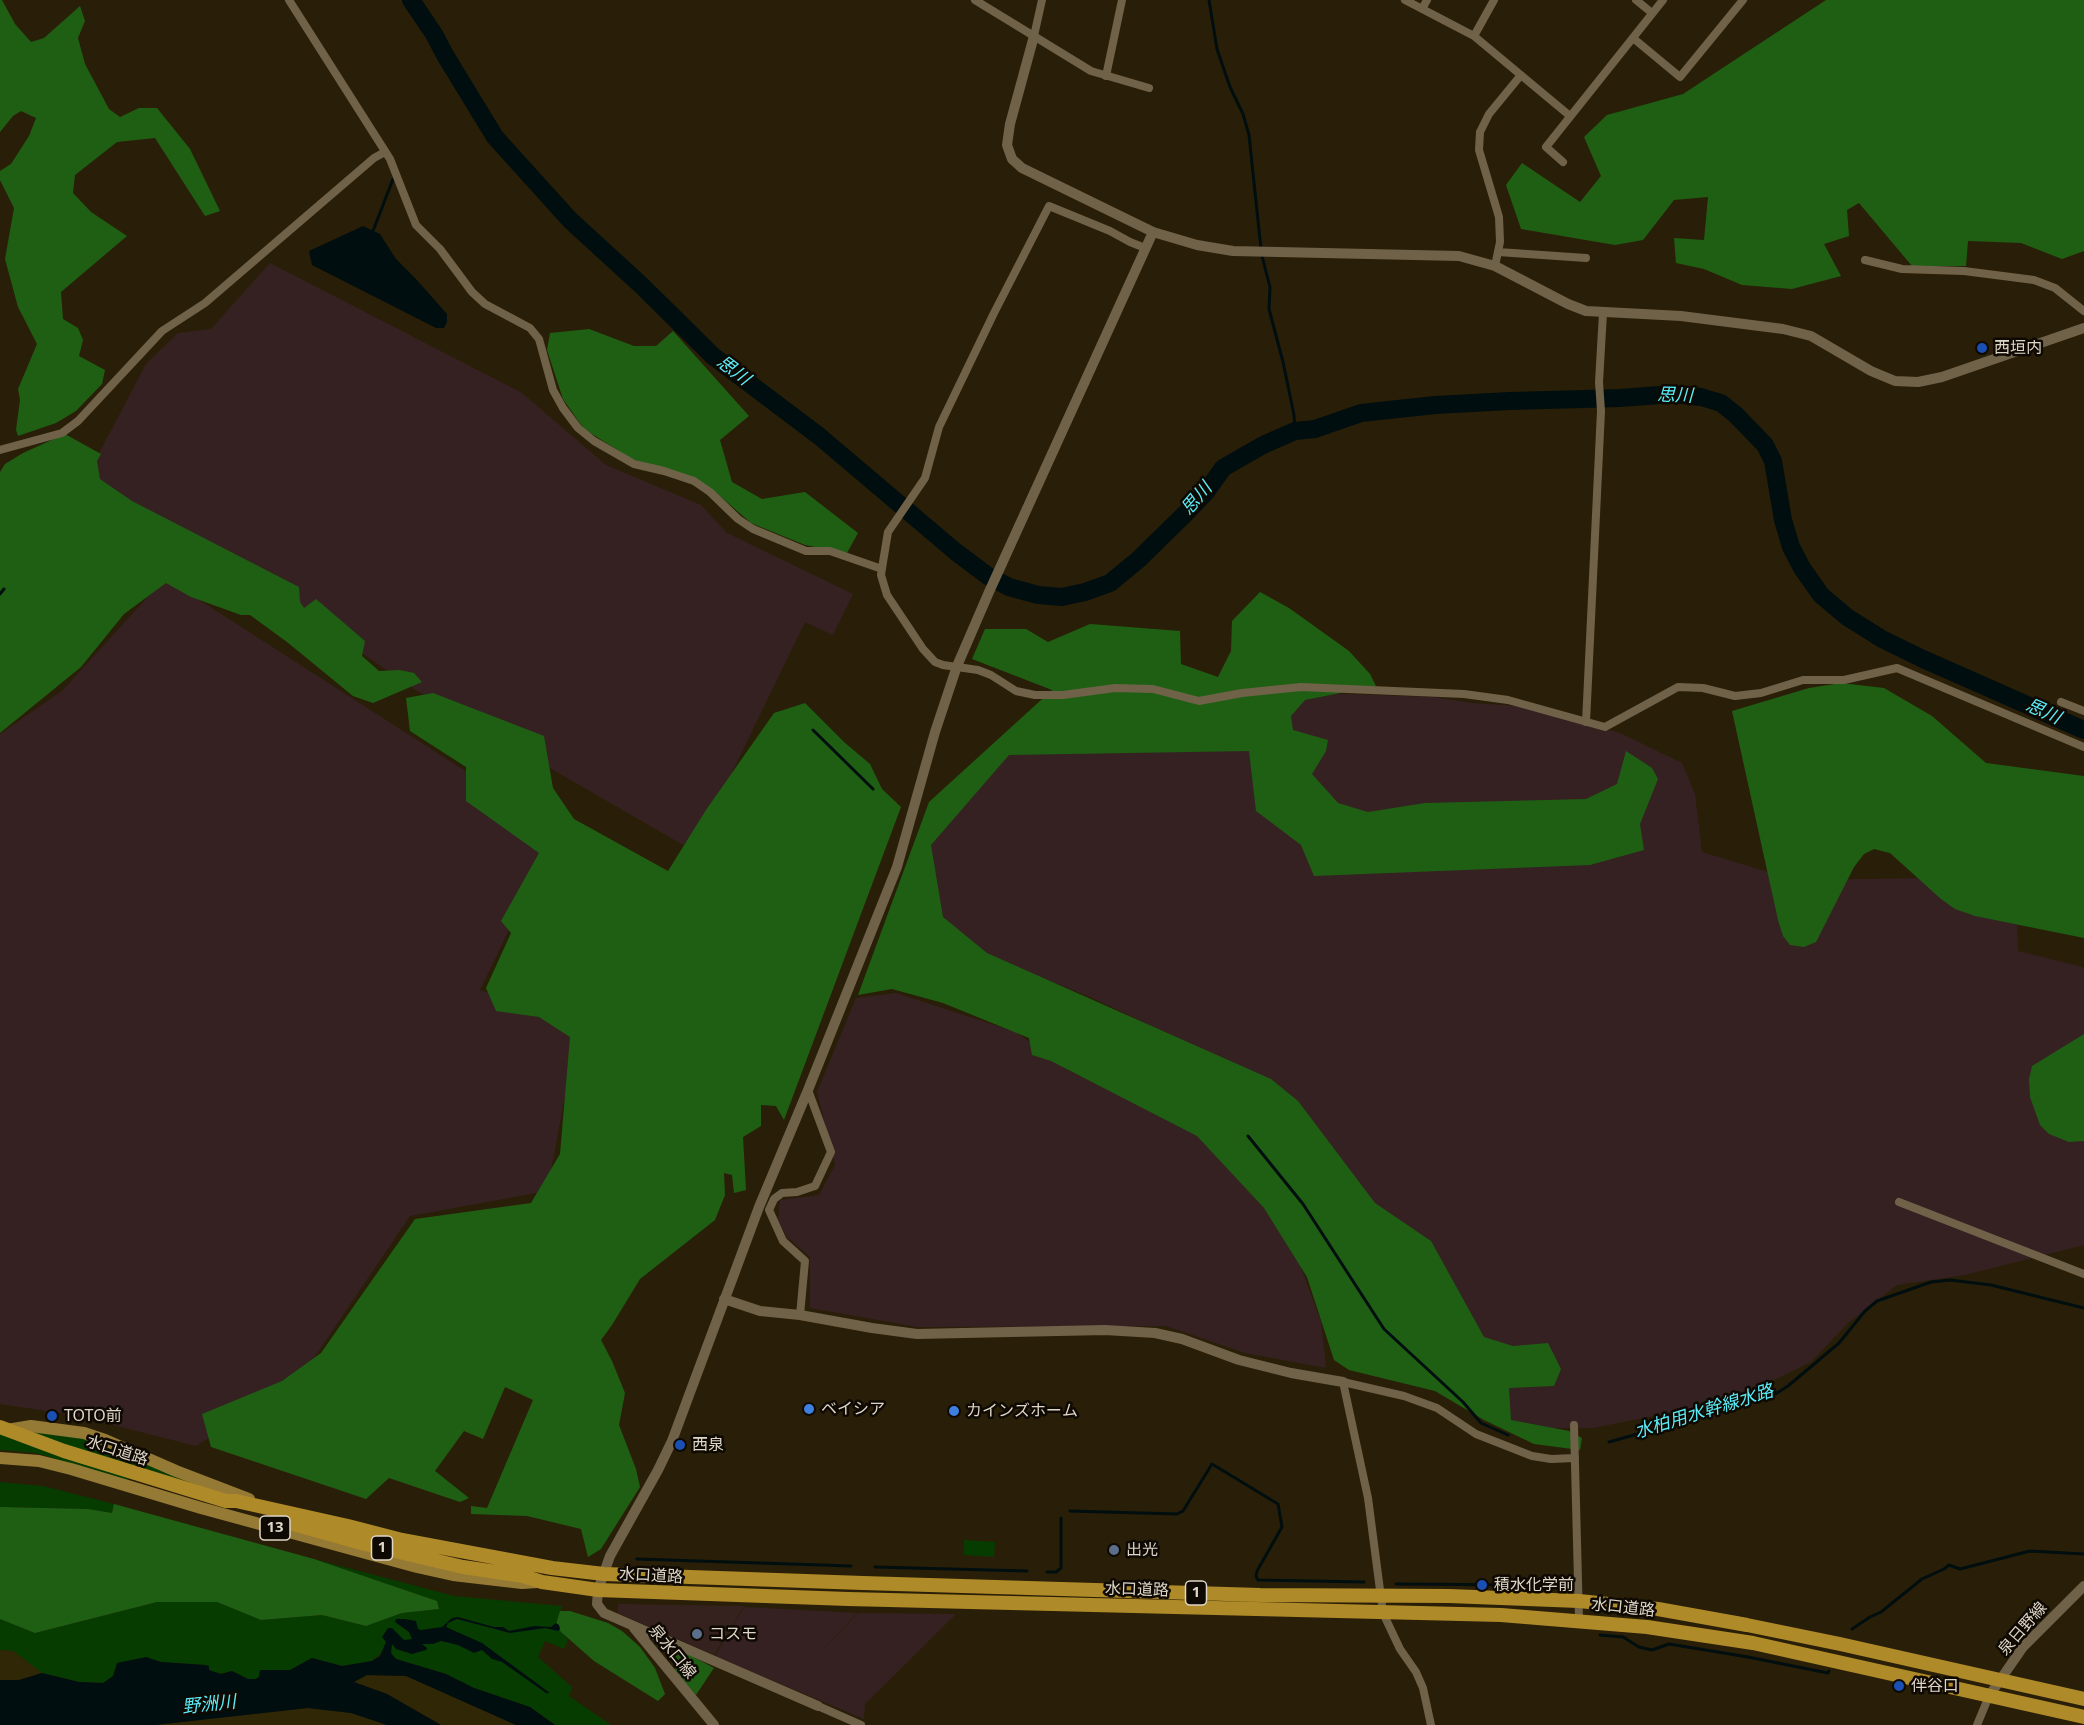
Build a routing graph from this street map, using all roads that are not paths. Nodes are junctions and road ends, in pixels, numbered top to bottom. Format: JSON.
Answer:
{"nodes":[{"id":1,"x":289,"y":0,"type":"edge"},
{"id":2,"x":975,"y":0,"type":"edge"},
{"id":3,"x":1042,"y":0,"type":"edge"},
{"id":4,"x":1122,"y":0,"type":"edge"},
{"id":5,"x":1405,"y":0,"type":"edge"},
{"id":6,"x":1426,"y":0,"type":"edge"},
{"id":7,"x":1494,"y":0,"type":"edge"},
{"id":8,"x":1636,"y":0,"type":"edge"},
{"id":9,"x":1663,"y":0,"type":"edge"},
{"id":10,"x":1743,"y":0,"type":"edge"},
{"id":11,"x":1422,"y":9,"type":"junction"},
{"id":12,"x":1652,"y":13,"type":"junction"},
{"id":13,"x":1034,"y":36,"type":"junction"},
{"id":14,"x":1474,"y":36,"type":"junction"},
{"id":15,"x":1633,"y":38,"type":"junction"},
{"id":16,"x":1521,"y":75,"type":"junction"},
{"id":17,"x":1106,"y":76,"type":"junction"},
{"id":18,"x":1149,"y":88,"type":"dead end"},
{"id":19,"x":1570,"y":116,"type":"junction"},
{"id":20,"x":385,"y":152,"type":"junction"},
{"id":21,"x":1563,"y":162,"type":"dead end"},
{"id":22,"x":1152,"y":232,"type":"junction"},
{"id":23,"x":1145,"y":248,"type":"junction"},
{"id":24,"x":1498,"y":252,"type":"junction"},
{"id":25,"x":1586,"y":258,"type":"dead end"},
{"id":26,"x":1865,"y":260,"type":"dead end"},
{"id":27,"x":1495,"y":266,"type":"junction"},
{"id":28,"x":2084,"y":311,"type":"edge"},
{"id":29,"x":1603,"y":313,"type":"junction"},
{"id":30,"x":2084,"y":328,"type":"edge"},
{"id":31,"x":0,"y":450,"type":"edge"},
{"id":32,"x":882,"y":569,"type":"junction"},
{"id":33,"x":957,"y":666,"type":"junction"},
{"id":34,"x":2061,"y":702,"type":"dead end"},
{"id":35,"x":2084,"y":711,"type":"edge"},
{"id":36,"x":1586,"y":722,"type":"junction"},
{"id":37,"x":2084,"y":747,"type":"edge"},
{"id":38,"x":808,"y":1090,"type":"junction"},
{"id":39,"x":1899,"y":1202,"type":"dead end"},
{"id":40,"x":764,"y":1208,"type":"junction"},
{"id":41,"x":2084,"y":1274,"type":"edge"},
{"id":42,"x":724,"y":1299,"type":"junction"},
{"id":43,"x":800,"y":1315,"type":"junction"},
{"id":44,"x":1343,"y":1382,"type":"junction"},
{"id":45,"x":1575,"y":1425,"type":"dead end"},
{"id":46,"x":0,"y":1429,"type":"edge"},
{"id":47,"x":0,"y":1458,"type":"edge"},
{"id":48,"x":1575,"y":1458,"type":"junction"},
{"id":49,"x":226,"y":1501,"type":"junction"},
{"id":50,"x":304,"y":1517,"type":"junction"},
{"id":51,"x":604,"y":1574,"type":"junction"},
{"id":52,"x":542,"y":1582,"type":"junction"},
{"id":53,"x":2084,"y":1586,"type":"edge"},
{"id":54,"x":598,"y":1590,"type":"junction"},
{"id":55,"x":1381,"y":1596,"type":"junction"},
{"id":56,"x":1579,"y":1601,"type":"junction"},
{"id":57,"x":1383,"y":1613,"type":"junction"},
{"id":58,"x":1579,"y":1620,"type":"junction"},
{"id":59,"x":633,"y":1627,"type":"junction"},
{"id":60,"x":2001,"y":1680,"type":"junction"},
{"id":61,"x":1989,"y":1696,"type":"junction"},
{"id":62,"x":2084,"y":1699,"type":"edge"},
{"id":63,"x":818,"y":1706,"type":"joint"},
{"id":64,"x":2084,"y":1717,"type":"edge"},
{"id":65,"x":714,"y":1725,"type":"edge"},
{"id":66,"x":861,"y":1725,"type":"edge"},
{"id":67,"x":1431,"y":1725,"type":"edge"},
{"id":68,"x":1977,"y":1725,"type":"edge"}],
"edges":[{"from":1,"to":20,"type":"street"},
{"from":2,"to":13,"type":"street"},
{"from":3,"to":13,"type":"street"},
{"from":4,"to":17,"type":"street"},
{"from":5,"to":11,"type":"street"},
{"from":6,"to":11,"type":"street"},
{"from":7,"to":14,"type":"street"},
{"from":8,"to":12,"type":"street"},
{"from":9,"to":12,"type":"street"},
{"from":10,"to":15,"type":"street"},
{"from":11,"to":14,"type":"street"},
{"from":12,"to":15,"type":"street"},
{"from":13,"to":17,"type":"street"},
{"from":13,"to":22,"type":"street"},
{"from":14,"to":16,"type":"street"},
{"from":15,"to":19,"type":"street"},
{"from":16,"to":19,"type":"street"},
{"from":16,"to":24,"type":"street"},
{"from":17,"to":18,"type":"street"},
{"from":19,"to":21,"type":"street"},
{"from":20,"to":31,"type":"street"},
{"from":20,"to":32,"type":"street"},
{"from":22,"to":23,"type":"street"},
{"from":22,"to":27,"type":"street"},
{"from":23,"to":32,"type":"street"},
{"from":23,"to":33,"type":"street"},
{"from":24,"to":25,"type":"street"},
{"from":24,"to":27,"type":"street"},
{"from":26,"to":28,"type":"street"},
{"from":27,"to":29,"type":"street"},
{"from":29,"to":30,"type":"street"},
{"from":29,"to":36,"type":"street"},
{"from":32,"to":33,"type":"street"},
{"from":33,"to":36,"type":"street"},
{"from":33,"to":38,"type":"street"},
{"from":34,"to":35,"type":"street"},
{"from":36,"to":37,"type":"street"},
{"from":38,"to":40,"type":"street"},
{"from":38,"to":40,"type":"street"},
{"from":39,"to":41,"type":"street"},
{"from":40,"to":42,"type":"street"},
{"from":40,"to":43,"type":"street"},
{"from":42,"to":43,"type":"street"},
{"from":42,"to":51,"type":"street"},
{"from":43,"to":44,"type":"street"},
{"from":44,"to":48,"type":"street"},
{"from":44,"to":55,"type":"street"},
{"from":45,"to":48,"type":"street"},
{"from":46,"to":49,"type":"highway","name":"水口道路","number":"1"},
{"from":46,"to":50,"type":"main road","number":"13"},
{"from":47,"to":52,"type":"main road","number":"13"},
{"from":48,"to":56,"type":"street"},
{"from":49,"to":50,"type":"highway","name":"水口道路","number":"1"},
{"from":49,"to":52,"type":"highway","name":"水口道路","number":"1"},
{"from":50,"to":51,"type":"highway","name":"水口道路","number":"1"},
{"from":51,"to":54,"type":"street"},
{"from":51,"to":55,"type":"highway","name":"水口道路","number":"1"},
{"from":52,"to":54,"type":"highway","name":"水口道路","number":"1"},
{"from":53,"to":60,"type":"street","name":"泉日野線"},
{"from":54,"to":57,"type":"highway","name":"水口道路","number":"1"},
{"from":54,"to":59,"type":"street","name":"泉水口線"},
{"from":55,"to":56,"type":"highway","name":"水口道路","number":"1"},
{"from":55,"to":57,"type":"street"},
{"from":56,"to":58,"type":"street"},
{"from":56,"to":60,"type":"highway","name":"水口道路","number":"1"},
{"from":57,"to":58,"type":"highway","name":"水口道路","number":"1"},
{"from":57,"to":67,"type":"street"},
{"from":58,"to":61,"type":"highway","name":"水口道路","number":"1"},
{"from":59,"to":63,"type":"street"},
{"from":59,"to":65,"type":"street","name":"泉水口線"},
{"from":60,"to":61,"type":"street","name":"泉日野線"},
{"from":60,"to":62,"type":"highway","name":"水口道路","number":"1"},
{"from":61,"to":64,"type":"highway","name":"水口道路","number":"1"},
{"from":61,"to":68,"type":"street"},
{"from":63,"to":66,"type":"street"}]}
